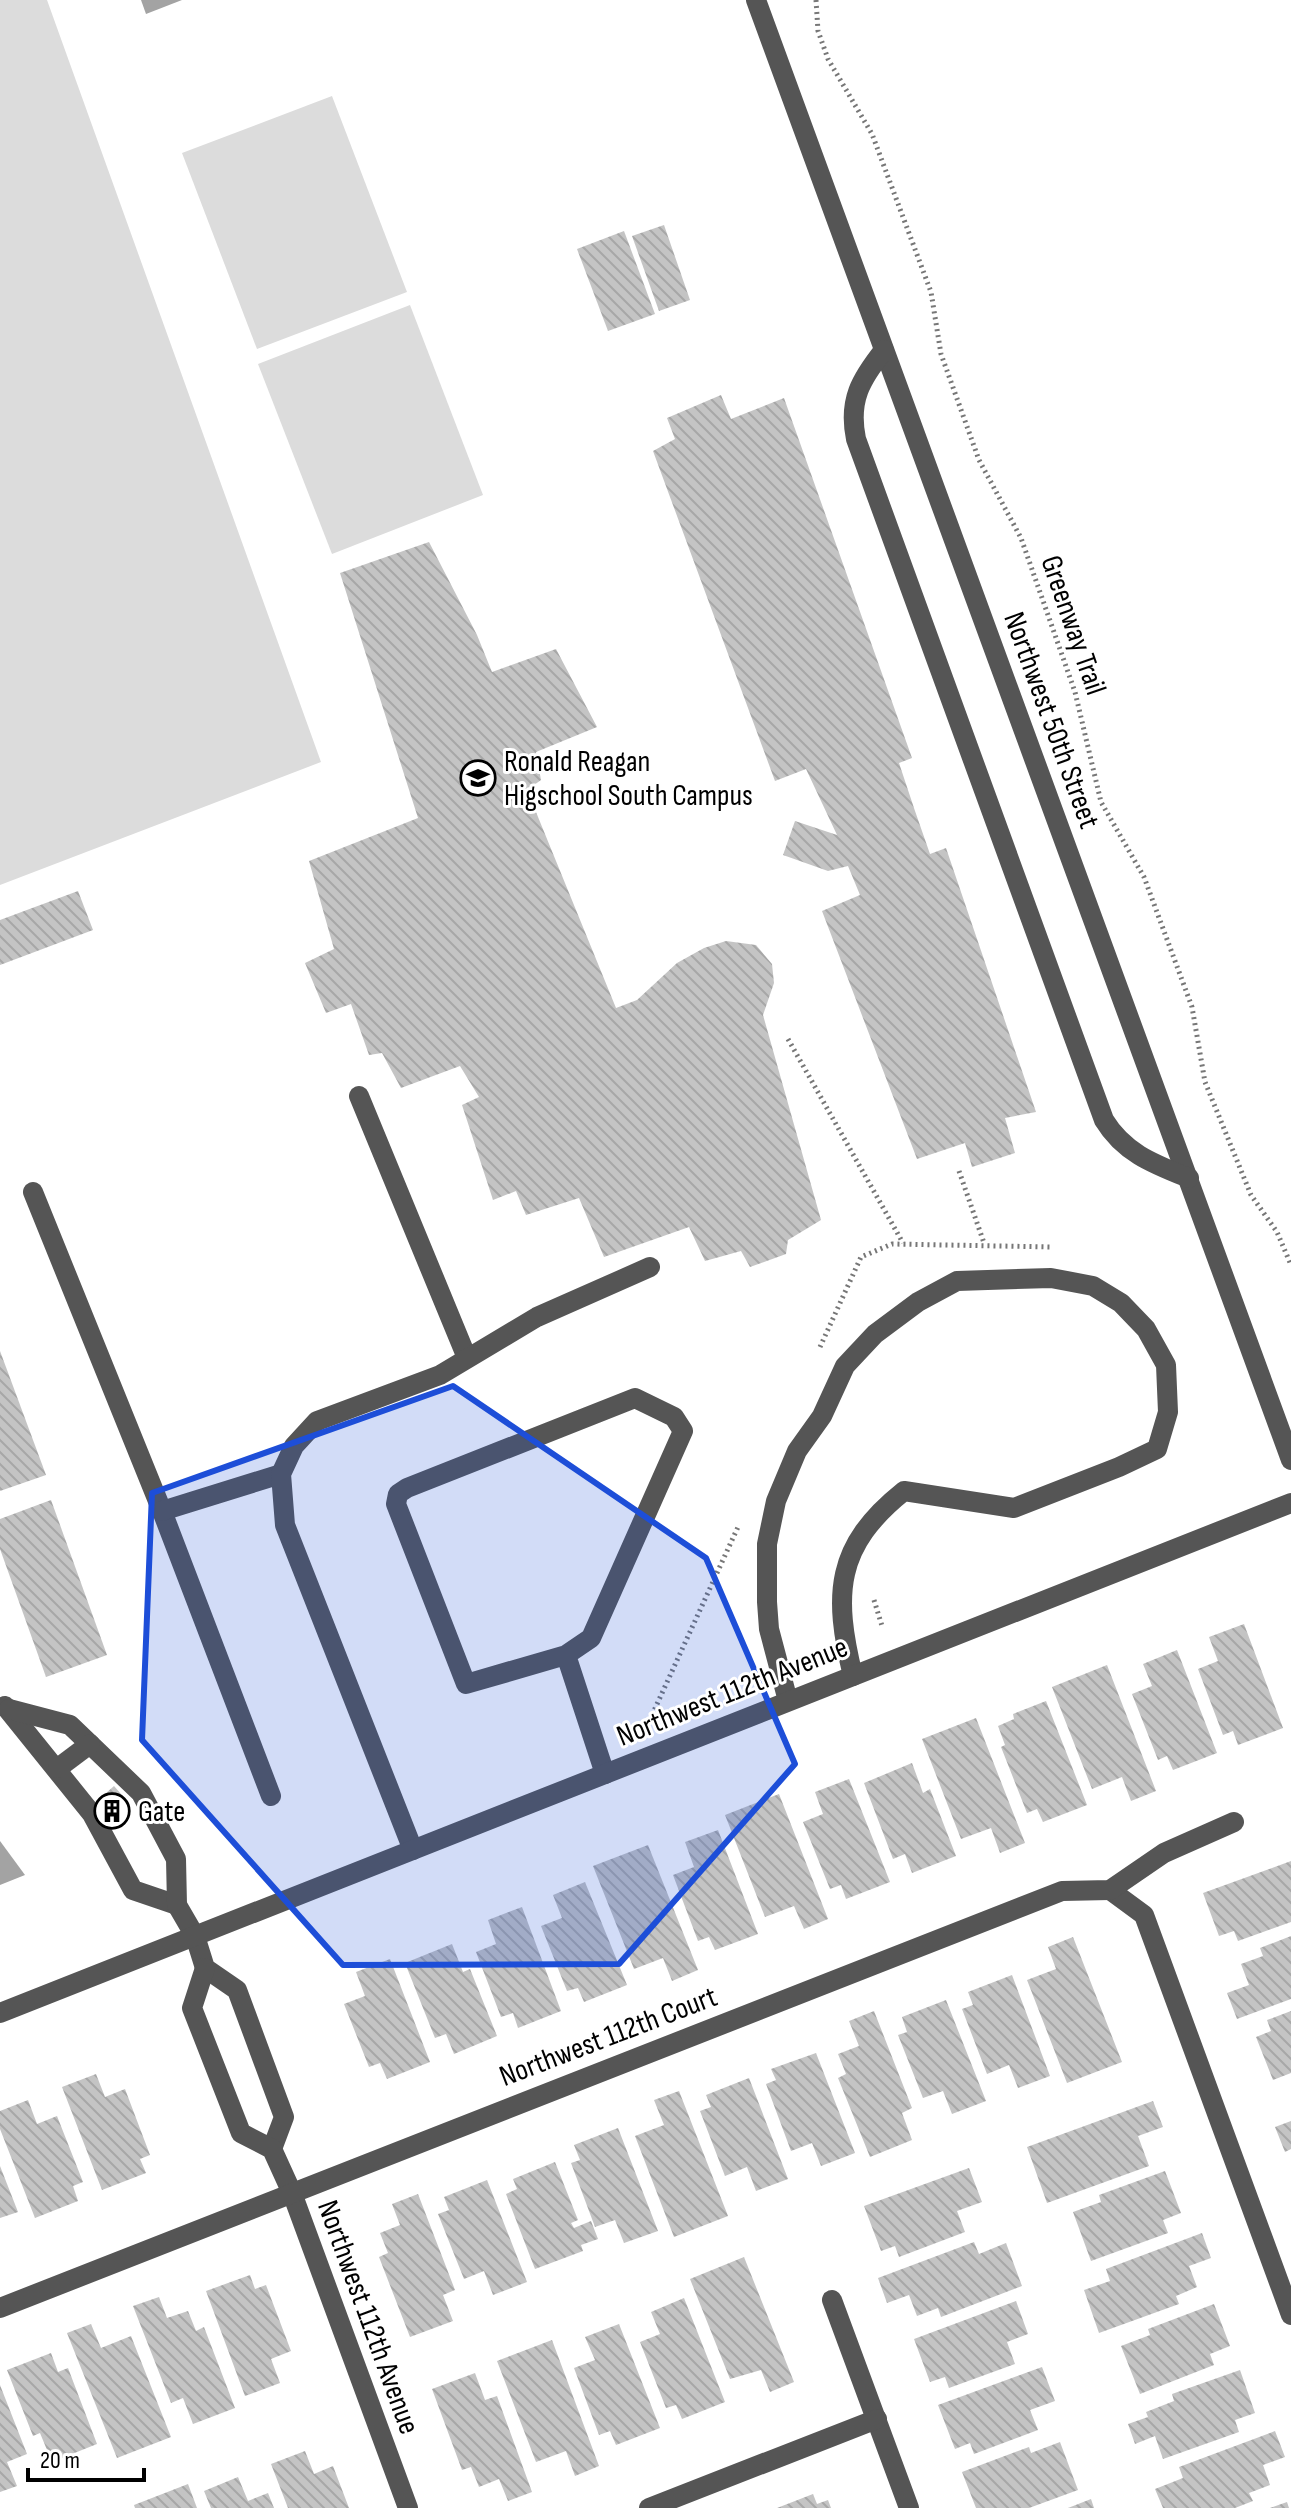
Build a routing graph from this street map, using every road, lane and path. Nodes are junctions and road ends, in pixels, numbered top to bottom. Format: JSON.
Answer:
{"nodes":[{"id":1,"x":756,"y":0,"type":"edge"},
{"id":2,"x":816,"y":0,"type":"edge"},
{"id":3,"x":884,"y":350,"type":"junction"},
{"id":4,"x":788,"y":1039,"type":"dead end"},
{"id":5,"x":359,"y":1096,"type":"dead end"},
{"id":6,"x":959,"y":1171,"type":"dead end"},
{"id":7,"x":1189,"y":1178,"type":"junction"},
{"id":8,"x":33,"y":1192,"type":"dead end"},
{"id":9,"x":903,"y":1243,"type":"junction"},
{"id":10,"x":984,"y":1243,"type":"junction"},
{"id":11,"x":1058,"y":1248,"type":"dead end"},
{"id":12,"x":1291,"y":1265,"type":"edge"},
{"id":13,"x":650,"y":1267,"type":"dead end"},
{"id":14,"x":815,"y":1357,"type":"dead end"},
{"id":15,"x":467,"y":1358,"type":"junction"},
{"id":16,"x":1291,"y":1460,"type":"edge"},
{"id":17,"x":281,"y":1474,"type":"junction"},
{"id":18,"x":1291,"y":1503,"type":"edge"},
{"id":19,"x":162,"y":1511,"type":"junction"},
{"id":20,"x":744,"y":1514,"type":"dead end"},
{"id":21,"x":870,"y":1589,"type":"dead end"},
{"id":22,"x":882,"y":1626,"type":"dead end"},
{"id":23,"x":566,"y":1655,"type":"junction"},
{"id":24,"x":853,"y":1676,"type":"junction"},
{"id":25,"x":788,"y":1701,"type":"junction"},
{"id":26,"x":4,"y":1705,"type":"edge"},
{"id":27,"x":652,"y":1715,"type":"dead end"},
{"id":28,"x":90,"y":1744,"type":"junction"},
{"id":29,"x":58,"y":1768,"type":"junction"},
{"id":30,"x":605,"y":1774,"type":"junction"},
{"id":31,"x":271,"y":1796,"type":"dead end"},
{"id":32,"x":1234,"y":1822,"type":"dead end"},
{"id":33,"x":413,"y":1850,"type":"junction"},
{"id":34,"x":1110,"y":1890,"type":"junction"},
{"id":35,"x":177,"y":1905,"type":"junction"},
{"id":36,"x":195,"y":1936,"type":"junction"},
{"id":37,"x":205,"y":1968,"type":"junction"},
{"id":38,"x":0,"y":2013,"type":"edge"},
{"id":39,"x":272,"y":2149,"type":"junction"},
{"id":40,"x":292,"y":2193,"type":"junction"},
{"id":41,"x":832,"y":2300,"type":"dead end"},
{"id":42,"x":0,"y":2308,"type":"edge"},
{"id":43,"x":1291,"y":2315,"type":"edge"},
{"id":44,"x":877,"y":2419,"type":"junction"},
{"id":45,"x":408,"y":2508,"type":"edge"},
{"id":46,"x":649,"y":2508,"type":"edge"},
{"id":47,"x":909,"y":2508,"type":"edge"}],
"edges":[{"from":1,"to":3,"type":"street","name":"Northwest 50th Street"},
{"from":2,"to":12,"type":"path","name":"Greenway Trail"},
{"from":3,"to":7,"type":"street","name":"Northwest 50th Street"},
{"from":3,"to":7,"type":"street"},
{"from":4,"to":9,"type":"path"},
{"from":5,"to":15,"type":"street"},
{"from":6,"to":10,"type":"path"},
{"from":7,"to":16,"type":"street","name":"Northwest 50th Street"},
{"from":8,"to":19,"type":"street"},
{"from":9,"to":10,"type":"path"},
{"from":9,"to":14,"type":"path"},
{"from":10,"to":11,"type":"path"},
{"from":13,"to":15,"type":"street"},
{"from":15,"to":17,"type":"street"},
{"from":17,"to":19,"type":"street"},
{"from":17,"to":33,"type":"street"},
{"from":18,"to":24,"type":"street","name":"Northwest 112th Avenue"},
{"from":19,"to":31,"type":"street"},
{"from":20,"to":27,"type":"path"},
{"from":21,"to":22,"type":"path"},
{"from":23,"to":23,"type":"street"},
{"from":23,"to":30,"type":"street"},
{"from":24,"to":25,"type":"street","name":"Northwest 112th Avenue"},
{"from":24,"to":25,"type":"street"},
{"from":25,"to":30,"type":"street","name":"Northwest 112th Avenue"},
{"from":26,"to":28,"type":"street"},
{"from":26,"to":29,"type":"street"},
{"from":28,"to":29,"type":"street"},
{"from":28,"to":35,"type":"street"},
{"from":29,"to":35,"type":"street"},
{"from":30,"to":33,"type":"street","name":"Northwest 112th Avenue"},
{"from":32,"to":34,"type":"street"},
{"from":33,"to":36,"type":"street","name":"Northwest 112th Avenue"},
{"from":34,"to":40,"type":"street","name":"Northwest 112th Court"},
{"from":34,"to":43,"type":"street"},
{"from":35,"to":36,"type":"street"},
{"from":36,"to":37,"type":"street"},
{"from":36,"to":38,"type":"street","name":"Northwest 112th Avenue"},
{"from":37,"to":39,"type":"street"},
{"from":37,"to":39,"type":"street"},
{"from":39,"to":40,"type":"street","name":"Northwest 112th Avenue"},
{"from":40,"to":42,"type":"street","name":"Northwest 112th Court"},
{"from":40,"to":45,"type":"street","name":"Northwest 112th Avenue"},
{"from":41,"to":44,"type":"street"},
{"from":44,"to":46,"type":"street"},
{"from":44,"to":47,"type":"street"}]}
